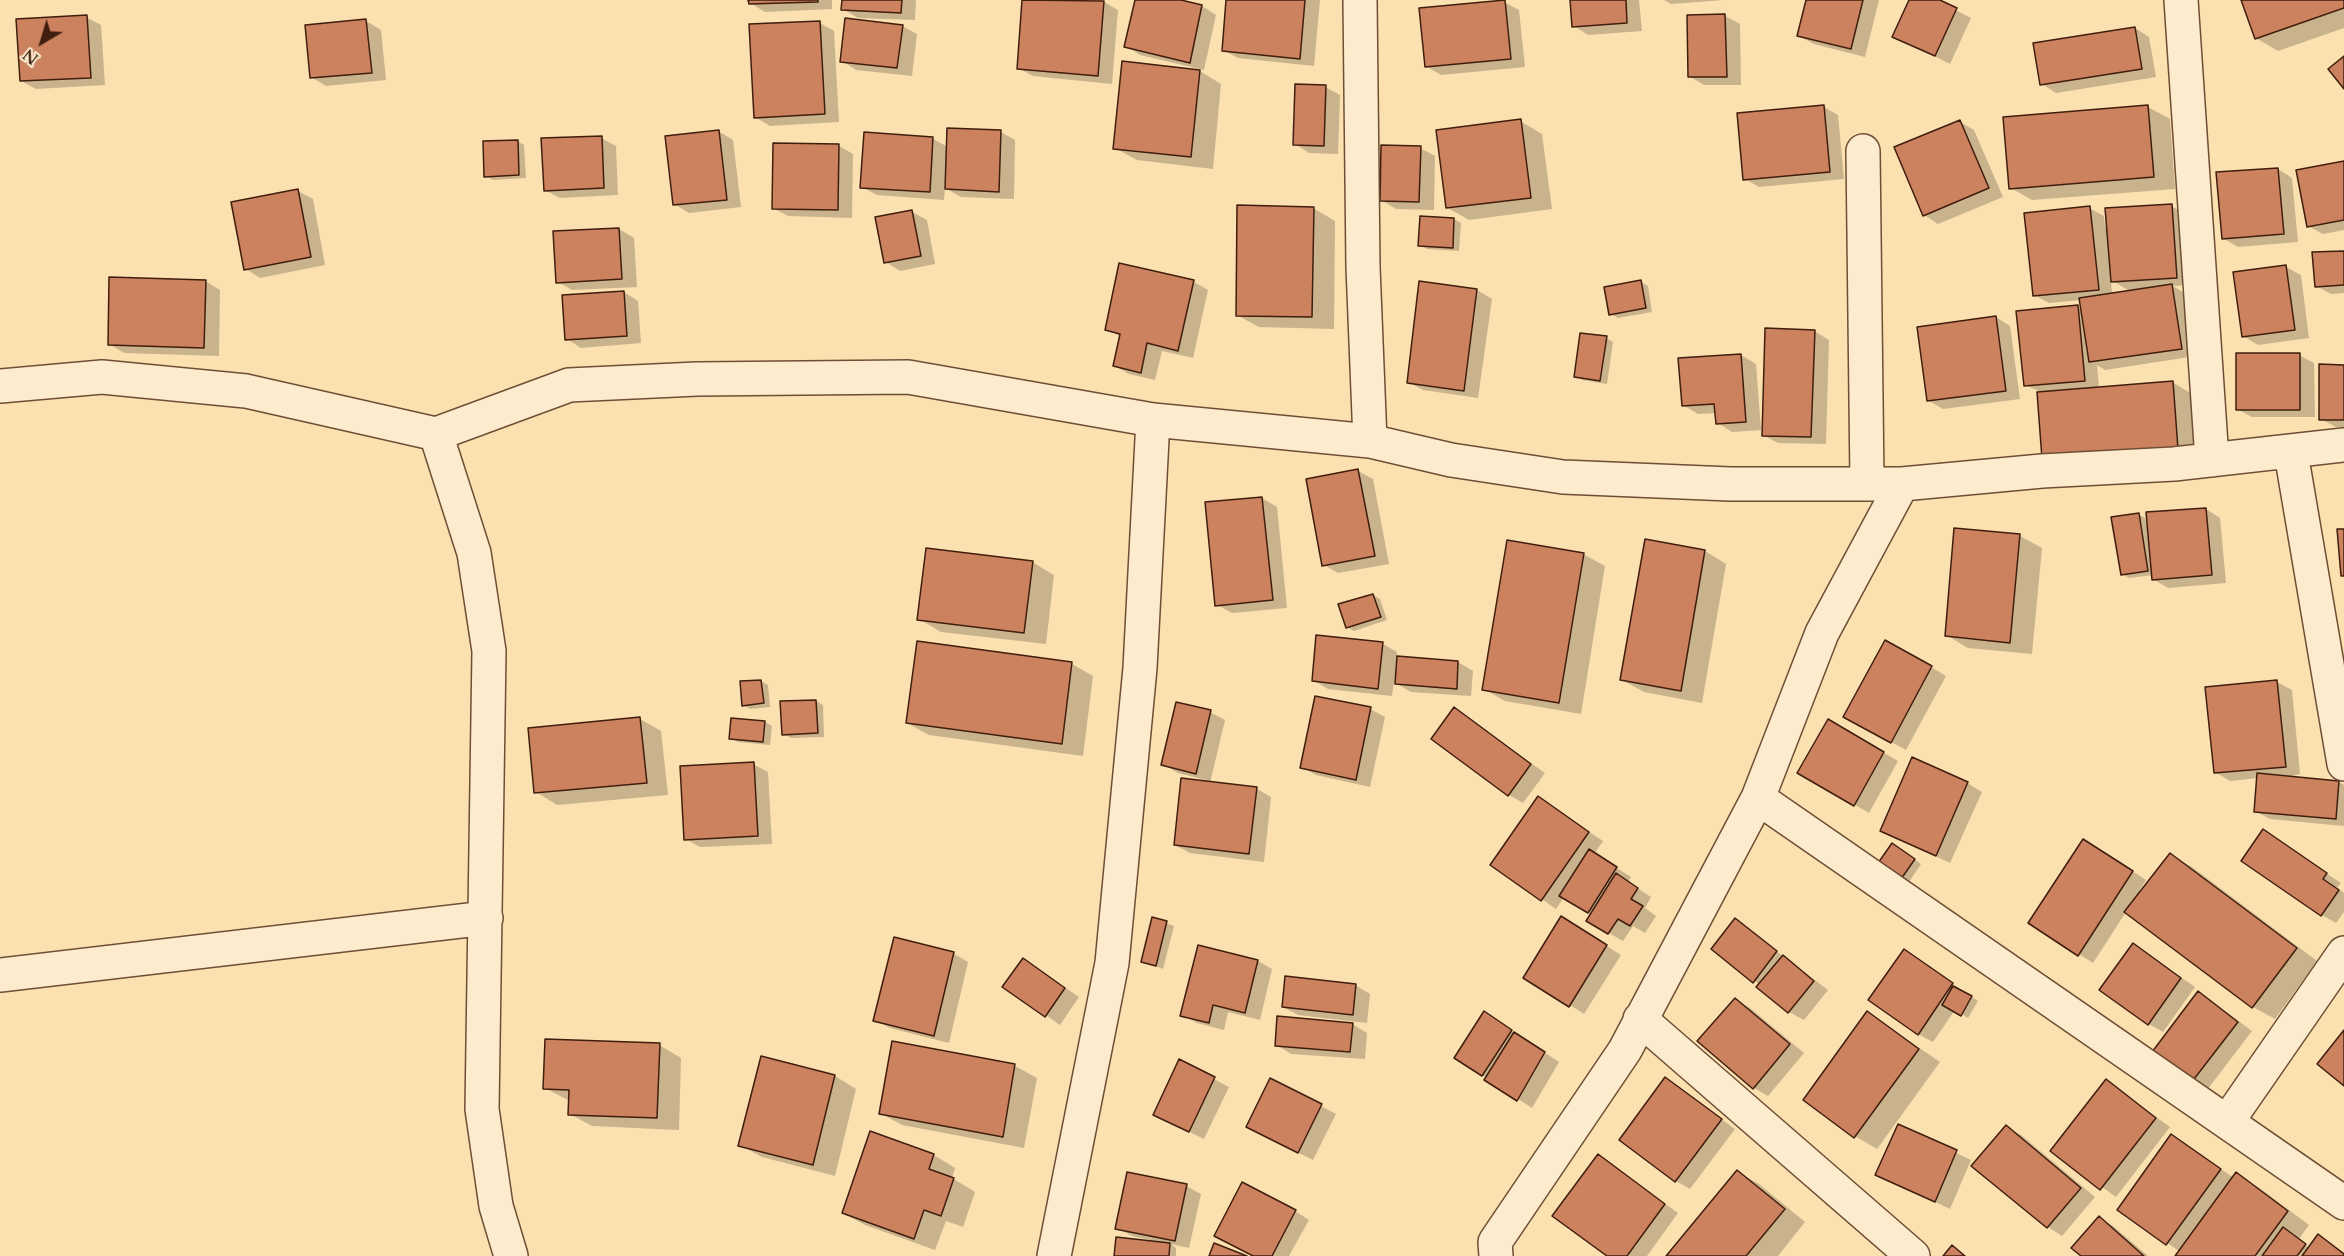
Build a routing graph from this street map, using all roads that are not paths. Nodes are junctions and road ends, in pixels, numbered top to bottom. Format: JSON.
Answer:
{"nodes":[{"id":1,"x":1360,"y":0,"type":"edge"},
{"id":2,"x":2181,"y":0,"type":"edge"},
{"id":3,"x":1863,"y":151,"type":"dead end"},
{"id":4,"x":0,"y":386,"type":"edge"},
{"id":5,"x":1154,"y":420,"type":"junction"},
{"id":6,"x":436,"y":434,"type":"junction"},
{"id":7,"x":1370,"y":441,"type":"junction"},
{"id":8,"x":2344,"y":445,"type":"edge"},
{"id":9,"x":2291,"y":453,"type":"junction"},
{"id":10,"x":2212,"y":460,"type":"junction"},
{"id":11,"x":1868,"y":482,"type":"junction"},
{"id":12,"x":1902,"y":483,"type":"junction"},
{"id":13,"x":2344,"y":764,"type":"edge"},
{"id":14,"x":1758,"y":798,"type":"junction"},
{"id":15,"x":486,"y":918,"type":"junction"},
{"id":16,"x":2344,"y":953,"type":"edge"},
{"id":17,"x":0,"y":975,"type":"edge"},
{"id":18,"x":1640,"y":1019,"type":"junction"},
{"id":19,"x":2227,"y":1122,"type":"junction"},
{"id":20,"x":2344,"y":1203,"type":"edge"},
{"id":21,"x":511,"y":1256,"type":"edge"},
{"id":22,"x":1054,"y":1256,"type":"edge"},
{"id":23,"x":1496,"y":1256,"type":"edge"},
{"id":24,"x":1913,"y":1256,"type":"edge"}],
"edges":[{"from":1,"to":7,"type":"street"},
{"from":2,"to":10,"type":"street"},
{"from":3,"to":11,"type":"street"},
{"from":4,"to":6,"type":"street"},
{"from":5,"to":6,"type":"street"},
{"from":5,"to":7,"type":"street"},
{"from":5,"to":22,"type":"street"},
{"from":6,"to":15,"type":"street"},
{"from":7,"to":11,"type":"street"},
{"from":8,"to":9,"type":"street"},
{"from":9,"to":10,"type":"street"},
{"from":9,"to":13,"type":"street"},
{"from":10,"to":12,"type":"street"},
{"from":11,"to":12,"type":"street"},
{"from":12,"to":14,"type":"street"},
{"from":14,"to":18,"type":"street"},
{"from":14,"to":19,"type":"street"},
{"from":15,"to":17,"type":"street"},
{"from":15,"to":21,"type":"street"},
{"from":16,"to":19,"type":"street"},
{"from":18,"to":23,"type":"street"},
{"from":18,"to":24,"type":"street"},
{"from":19,"to":20,"type":"street"}]}
